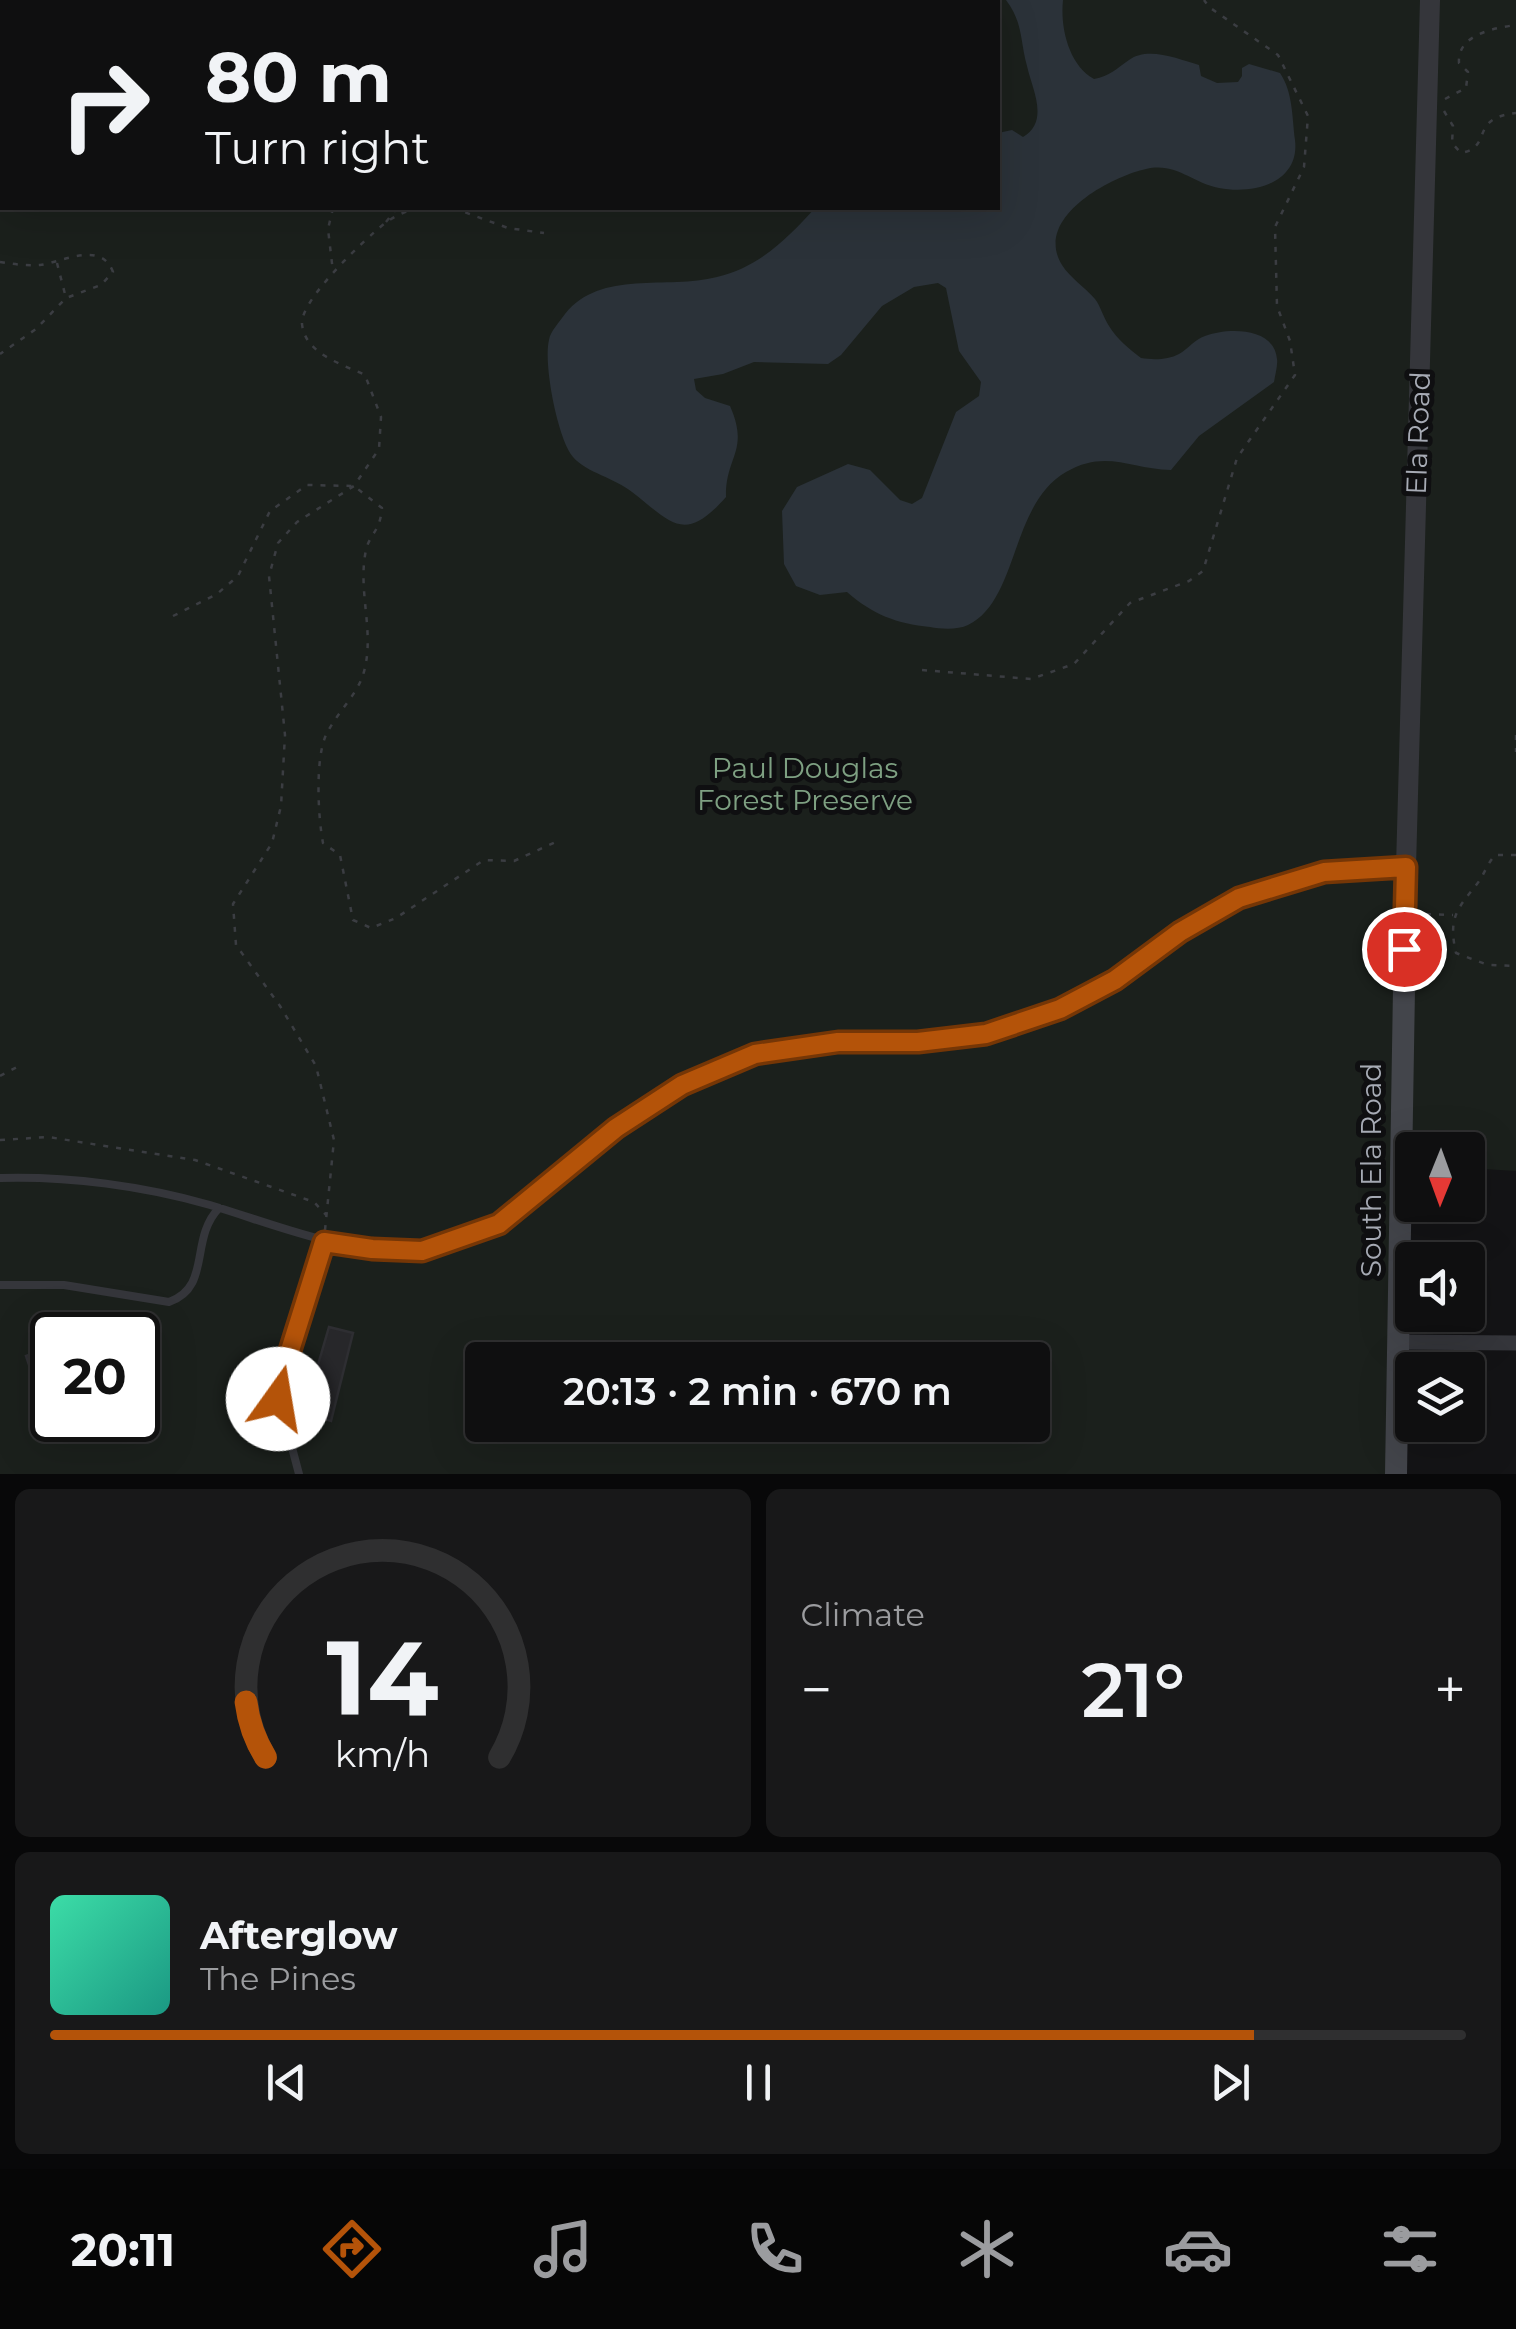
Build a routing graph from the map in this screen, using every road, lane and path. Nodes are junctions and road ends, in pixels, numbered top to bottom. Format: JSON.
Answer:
{"nodes":[{"id":1,"x":1204,"y":0,"type":"edge"},
{"id":2,"x":1430,"y":0,"type":"edge"},
{"id":3,"x":1516,"y":25,"type":"edge"},
{"id":4,"x":1516,"y":114,"type":"edge"},
{"id":5,"x":332,"y":210,"type":"edge"},
{"id":6,"x":395,"y":210,"type":"edge"},
{"id":7,"x":414,"y":210,"type":"edge"},
{"id":8,"x":458,"y":210,"type":"edge"},
{"id":9,"x":385,"y":223,"type":"junction"},
{"id":10,"x":544,"y":233,"type":"dead end"},
{"id":11,"x":56,"y":261,"type":"junction"},
{"id":12,"x":0,"y":262,"type":"edge"},
{"id":13,"x":333,"y":274,"type":"junction"},
{"id":14,"x":66,"y":298,"type":"junction"},
{"id":15,"x":0,"y":354,"type":"edge"},
{"id":16,"x":354,"y":486,"type":"junction"},
{"id":17,"x":172,"y":616,"type":"dead end"},
{"id":18,"x":922,"y":670,"type":"dead end"},
{"id":19,"x":1516,"y":735,"type":"edge"},
{"id":20,"x":1516,"y":752,"type":"edge"},
{"id":21,"x":560,"y":840,"type":"dead end"},
{"id":22,"x":1516,"y":855,"type":"edge"},
{"id":23,"x":1406,"y":867,"type":"junction"},
{"id":24,"x":1405,"y":913,"type":"junction"},
{"id":25,"x":1454,"y":914,"type":"junction"},
{"id":26,"x":1516,"y":966,"type":"edge"},
{"id":27,"x":17,"y":1066,"type":"dead end"},
{"id":28,"x":0,"y":1076,"type":"edge"},
{"id":29,"x":0,"y":1140,"type":"edge"},
{"id":30,"x":0,"y":1178,"type":"edge"},
{"id":31,"x":219,"y":1208,"type":"junction"},
{"id":32,"x":327,"y":1216,"type":"junction"},
{"id":33,"x":324,"y":1242,"type":"junction"},
{"id":34,"x":0,"y":1285,"type":"edge"},
{"id":35,"x":1400,"y":1342,"type":"junction"},
{"id":36,"x":1516,"y":1344,"type":"edge"},
{"id":37,"x":284,"y":1368,"type":"junction"},
{"id":38,"x":306,"y":1374,"type":"dead end"},
{"id":39,"x":299,"y":1474,"type":"edge"},
{"id":40,"x":1396,"y":1474,"type":"edge"}],
"edges":[{"from":1,"to":18,"type":"path"},
{"from":2,"to":23,"type":"street","name":"Ela Road"},
{"from":3,"to":4,"type":"path"},
{"from":5,"to":13,"type":"path"},
{"from":6,"to":9,"type":"path"},
{"from":7,"to":9,"type":"path"},
{"from":8,"to":10,"type":"path"},
{"from":9,"to":13,"type":"path"},
{"from":11,"to":12,"type":"path"},
{"from":11,"to":14,"type":"path"},
{"from":11,"to":14,"type":"path"},
{"from":13,"to":16,"type":"path"},
{"from":14,"to":15,"type":"path"},
{"from":16,"to":17,"type":"path"},
{"from":16,"to":21,"type":"path"},
{"from":16,"to":32,"type":"path"},
{"from":19,"to":20,"type":"path"},
{"from":22,"to":25,"type":"path"},
{"from":23,"to":24,"type":"main road","name":"South Ela Road"},
{"from":23,"to":33,"type":"lane"},
{"from":24,"to":25,"type":"path"},
{"from":24,"to":35,"type":"main road","name":"South Ela Road"},
{"from":25,"to":26,"type":"path"},
{"from":27,"to":28,"type":"path"},
{"from":29,"to":32,"type":"path"},
{"from":30,"to":31,"type":"lane"},
{"from":31,"to":33,"type":"lane"},
{"from":31,"to":34,"type":"lane"},
{"from":32,"to":33,"type":"path"},
{"from":33,"to":37,"type":"lane"},
{"from":35,"to":36,"type":"street"},
{"from":35,"to":40,"type":"main road","name":"South Ela Road"},
{"from":37,"to":38,"type":"lane"},
{"from":37,"to":39,"type":"lane"}]}
